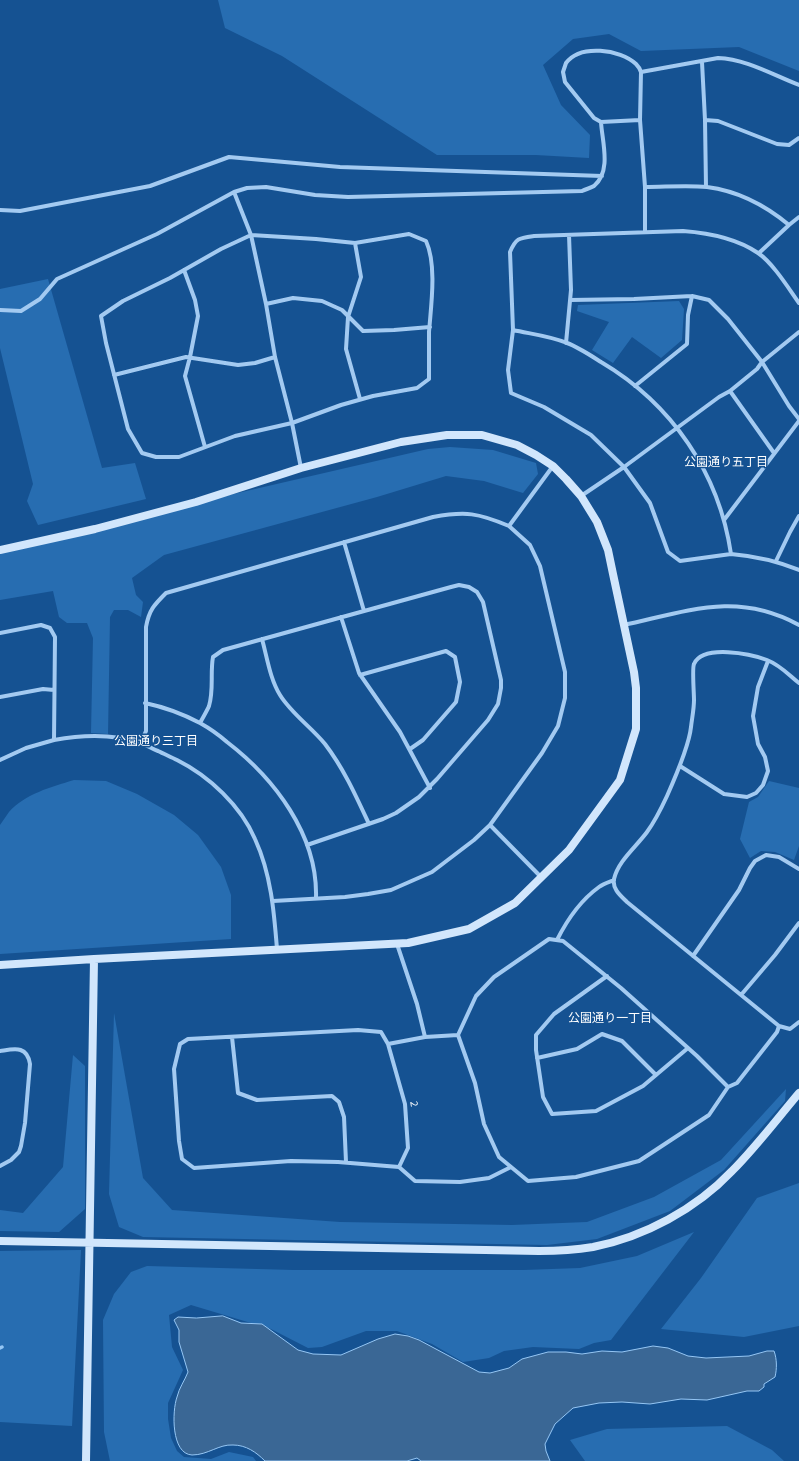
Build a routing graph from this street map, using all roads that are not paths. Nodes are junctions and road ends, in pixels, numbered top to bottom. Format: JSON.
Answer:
{"nodes":[{"id":1,"x":702,"y":62,"type":"junction"},
{"id":2,"x":641,"y":72,"type":"junction"},
{"id":3,"x":799,"y":85,"type":"edge"},
{"id":4,"x":640,"y":120,"type":"junction"},
{"id":5,"x":705,"y":120,"type":"junction"},
{"id":6,"x":601,"y":122,"type":"junction"},
{"id":7,"x":799,"y":138,"type":"edge"},
{"id":8,"x":602,"y":176,"type":"junction"},
{"id":9,"x":645,"y":187,"type":"junction"},
{"id":10,"x":706,"y":187,"type":"junction"},
{"id":11,"x":234,"y":192,"type":"junction"},
{"id":12,"x":0,"y":210,"type":"edge"},
{"id":13,"x":799,"y":217,"type":"edge"},
{"id":14,"x":789,"y":225,"type":"junction"},
{"id":15,"x":645,"y":232,"type":"junction"},
{"id":16,"x":251,"y":235,"type":"junction"},
{"id":17,"x":570,"y":235,"type":"junction"},
{"id":18,"x":355,"y":243,"type":"junction"},
{"id":19,"x":759,"y":253,"type":"junction"},
{"id":20,"x":184,"y":270,"type":"junction"},
{"id":21,"x":692,"y":296,"type":"junction"},
{"id":22,"x":570,"y":300,"type":"junction"},
{"id":23,"x":799,"y":303,"type":"edge"},
{"id":24,"x":266,"y":304,"type":"junction"},
{"id":25,"x":0,"y":310,"type":"edge"},
{"id":26,"x":348,"y":317,"type":"junction"},
{"id":27,"x":430,"y":327,"type":"junction"},
{"id":28,"x":513,"y":330,"type":"junction"},
{"id":29,"x":799,"y":332,"type":"edge"},
{"id":30,"x":566,"y":343,"type":"junction"},
{"id":31,"x":190,"y":357,"type":"junction"},
{"id":32,"x":275,"y":357,"type":"junction"},
{"id":33,"x":762,"y":362,"type":"junction"},
{"id":34,"x":114,"y":375,"type":"junction"},
{"id":35,"x":635,"y":386,"type":"junction"},
{"id":36,"x":730,"y":391,"type":"junction"},
{"id":37,"x":360,"y":399,"type":"junction"},
{"id":38,"x":799,"y":420,"type":"edge"},
{"id":39,"x":292,"y":423,"type":"junction"},
{"id":40,"x":677,"y":427,"type":"junction"},
{"id":41,"x":205,"y":447,"type":"junction"},
{"id":42,"x":774,"y":454,"type":"junction"},
{"id":43,"x":553,"y":466,"type":"junction"},
{"id":44,"x":624,"y":467,"type":"junction"},
{"id":45,"x":301,"y":468,"type":"junction"},
{"id":46,"x":581,"y":496,"type":"junction"},
{"id":47,"x":799,"y":516,"type":"edge"},
{"id":48,"x":724,"y":520,"type":"junction"},
{"id":49,"x":509,"y":526,"type":"junction"},
{"id":50,"x":344,"y":542,"type":"junction"},
{"id":51,"x":0,"y":550,"type":"edge"},
{"id":52,"x":731,"y":554,"type":"junction"},
{"id":53,"x":776,"y":561,"type":"junction"},
{"id":54,"x":799,"y":570,"type":"edge"},
{"id":55,"x":364,"y":611,"type":"junction"},
{"id":56,"x":342,"y":617,"type":"junction"},
{"id":57,"x":624,"y":625,"type":"junction"},
{"id":58,"x":799,"y":625,"type":"edge"},
{"id":59,"x":0,"y":633,"type":"edge"},
{"id":60,"x":262,"y":639,"type":"junction"},
{"id":61,"x":768,"y":661,"type":"junction"},
{"id":62,"x":360,"y":675,"type":"junction"},
{"id":63,"x":799,"y":683,"type":"edge"},
{"id":64,"x":54,"y":690,"type":"junction"},
{"id":65,"x":0,"y":697,"type":"edge"},
{"id":66,"x":145,"y":703,"type":"junction"},
{"id":67,"x":200,"y":723,"type":"junction"},
{"id":68,"x":54,"y":740,"type":"junction"},
{"id":69,"x":141,"y":743,"type":"junction"},
{"id":70,"x":410,"y":749,"type":"junction"},
{"id":71,"x":0,"y":760,"type":"edge"},
{"id":72,"x":680,"y":766,"type":"junction"},
{"id":73,"x":430,"y":788,"type":"junction"},
{"id":74,"x":369,"y":824,"type":"junction"},
{"id":75,"x":490,"y":825,"type":"junction"},
{"id":76,"x":307,"y":845,"type":"junction"},
{"id":77,"x":799,"y":869,"type":"edge"},
{"id":78,"x":542,"y":878,"type":"junction"},
{"id":79,"x":614,"y":880,"type":"junction"},
{"id":80,"x":316,"y":898,"type":"junction"},
{"id":81,"x":273,"y":901,"type":"junction"},
{"id":82,"x":799,"y":923,"type":"edge"},
{"id":83,"x":557,"y":940,"type":"junction"},
{"id":84,"x":397,"y":943,"type":"junction"},
{"id":85,"x":277,"y":949,"type":"junction"},
{"id":86,"x":693,"y":956,"type":"junction"},
{"id":87,"x":94,"y":959,"type":"junction"},
{"id":88,"x":0,"y":965,"type":"edge"},
{"id":89,"x":606,"y":976,"type":"junction"},
{"id":90,"x":741,"y":995,"type":"junction"},
{"id":91,"x":799,"y":1022,"type":"edge"},
{"id":92,"x":779,"y":1026,"type":"junction"},
{"id":93,"x":458,"y":1035,"type":"junction"},
{"id":94,"x":232,"y":1037,"type":"junction"},
{"id":95,"x":425,"y":1037,"type":"junction"},
{"id":96,"x":388,"y":1044,"type":"junction"},
{"id":97,"x":688,"y":1048,"type":"junction"},
{"id":98,"x":0,"y":1051,"type":"edge"},
{"id":99,"x":537,"y":1058,"type":"junction"},
{"id":100,"x":656,"y":1075,"type":"junction"},
{"id":101,"x":728,"y":1087,"type":"junction"},
{"id":102,"x":799,"y":1093,"type":"edge"},
{"id":103,"x":346,"y":1162,"type":"junction"},
{"id":104,"x":0,"y":1166,"type":"edge"},
{"id":105,"x":399,"y":1167,"type":"junction"},
{"id":106,"x":511,"y":1167,"type":"junction"},
{"id":107,"x":0,"y":1241,"type":"edge"},
{"id":108,"x":90,"y":1243,"type":"junction"},
{"id":109,"x":86,"y":1461,"type":"edge"}],
"edges":[{"from":1,"to":2,"type":"street"},
{"from":1,"to":3,"type":"street"},
{"from":1,"to":5,"type":"street"},
{"from":2,"to":4,"type":"street"},
{"from":2,"to":6,"type":"street"},
{"from":4,"to":6,"type":"street"},
{"from":4,"to":9,"type":"street"},
{"from":5,"to":7,"type":"street"},
{"from":5,"to":10,"type":"street"},
{"from":6,"to":8,"type":"street"},
{"from":8,"to":11,"type":"street"},
{"from":8,"to":12,"type":"street"},
{"from":9,"to":10,"type":"street"},
{"from":9,"to":15,"type":"street"},
{"from":10,"to":14,"type":"street"},
{"from":11,"to":16,"type":"street"},
{"from":11,"to":25,"type":"street"},
{"from":13,"to":14,"type":"street"},
{"from":14,"to":19,"type":"street"},
{"from":15,"to":17,"type":"street"},
{"from":15,"to":19,"type":"street"},
{"from":16,"to":18,"type":"street"},
{"from":16,"to":20,"type":"street"},
{"from":16,"to":24,"type":"street"},
{"from":17,"to":22,"type":"street"},
{"from":17,"to":28,"type":"street"},
{"from":18,"to":26,"type":"street"},
{"from":18,"to":27,"type":"street"},
{"from":19,"to":23,"type":"street"},
{"from":20,"to":31,"type":"street"},
{"from":20,"to":34,"type":"street"},
{"from":21,"to":22,"type":"street"},
{"from":21,"to":33,"type":"street"},
{"from":21,"to":35,"type":"street"},
{"from":22,"to":30,"type":"street"},
{"from":24,"to":26,"type":"street"},
{"from":24,"to":32,"type":"street"},
{"from":26,"to":27,"type":"street"},
{"from":26,"to":37,"type":"street"},
{"from":27,"to":37,"type":"street"},
{"from":28,"to":30,"type":"street"},
{"from":28,"to":44,"type":"street"},
{"from":29,"to":33,"type":"street"},
{"from":30,"to":35,"type":"street"},
{"from":31,"to":32,"type":"street"},
{"from":31,"to":34,"type":"street"},
{"from":31,"to":41,"type":"street"},
{"from":32,"to":39,"type":"street"},
{"from":33,"to":36,"type":"street"},
{"from":33,"to":38,"type":"street"},
{"from":34,"to":41,"type":"street"},
{"from":35,"to":40,"type":"street"},
{"from":36,"to":40,"type":"street"},
{"from":36,"to":42,"type":"street"},
{"from":37,"to":39,"type":"street"},
{"from":38,"to":42,"type":"street"},
{"from":39,"to":41,"type":"street"},
{"from":39,"to":45,"type":"street"},
{"from":40,"to":44,"type":"street"},
{"from":40,"to":48,"type":"street"},
{"from":42,"to":48,"type":"street"},
{"from":43,"to":45,"type":"street"},
{"from":43,"to":46,"type":"street"},
{"from":43,"to":49,"type":"street"},
{"from":44,"to":46,"type":"street"},
{"from":44,"to":52,"type":"street"},
{"from":45,"to":51,"type":"street"},
{"from":46,"to":57,"type":"street"},
{"from":47,"to":53,"type":"street"},
{"from":48,"to":52,"type":"street"},
{"from":49,"to":50,"type":"street"},
{"from":49,"to":75,"type":"street"},
{"from":50,"to":55,"type":"street"},
{"from":50,"to":66,"type":"street"},
{"from":52,"to":53,"type":"street"},
{"from":53,"to":54,"type":"street"},
{"from":55,"to":56,"type":"street"},
{"from":55,"to":73,"type":"street"},
{"from":56,"to":60,"type":"street"},
{"from":56,"to":62,"type":"street"},
{"from":57,"to":58,"type":"street"},
{"from":57,"to":78,"type":"street"},
{"from":59,"to":64,"type":"street"},
{"from":60,"to":67,"type":"street"},
{"from":60,"to":74,"type":"street"},
{"from":61,"to":63,"type":"street"},
{"from":61,"to":72,"type":"street"},
{"from":61,"to":72,"type":"street"},
{"from":62,"to":70,"type":"street"},
{"from":62,"to":70,"type":"street"},
{"from":64,"to":65,"type":"street"},
{"from":64,"to":68,"type":"street"},
{"from":66,"to":67,"type":"street"},
{"from":66,"to":69,"type":"street"},
{"from":67,"to":76,"type":"street"},
{"from":68,"to":69,"type":"street"},
{"from":68,"to":71,"type":"street"},
{"from":69,"to":81,"type":"street"},
{"from":70,"to":73,"type":"street"},
{"from":72,"to":79,"type":"street"},
{"from":73,"to":74,"type":"street"},
{"from":74,"to":76,"type":"street"},
{"from":75,"to":78,"type":"street"},
{"from":75,"to":80,"type":"street"},
{"from":76,"to":80,"type":"street"},
{"from":77,"to":86,"type":"street"},
{"from":78,"to":84,"type":"street"},
{"from":79,"to":83,"type":"street"},
{"from":79,"to":86,"type":"street"},
{"from":80,"to":81,"type":"street"},
{"from":81,"to":85,"type":"street"},
{"from":82,"to":90,"type":"street"},
{"from":83,"to":89,"type":"street"},
{"from":83,"to":93,"type":"street"},
{"from":84,"to":85,"type":"street"},
{"from":84,"to":95,"type":"street"},
{"from":85,"to":87,"type":"street"},
{"from":86,"to":90,"type":"street"},
{"from":87,"to":88,"type":"street"},
{"from":87,"to":108,"type":"street"},
{"from":89,"to":97,"type":"street"},
{"from":89,"to":99,"type":"street"},
{"from":90,"to":92,"type":"street"},
{"from":91,"to":92,"type":"street"},
{"from":92,"to":101,"type":"street"},
{"from":93,"to":95,"type":"street"},
{"from":93,"to":106,"type":"street"},
{"from":94,"to":96,"type":"street"},
{"from":94,"to":103,"type":"street"},
{"from":94,"to":103,"type":"street"},
{"from":95,"to":96,"type":"street"},
{"from":96,"to":105,"type":"street","name":"2"},
{"from":97,"to":100,"type":"street"},
{"from":97,"to":101,"type":"street"},
{"from":98,"to":104,"type":"street"},
{"from":99,"to":100,"type":"street"},
{"from":99,"to":100,"type":"street"},
{"from":101,"to":106,"type":"street"},
{"from":102,"to":108,"type":"street"},
{"from":103,"to":105,"type":"street"},
{"from":105,"to":106,"type":"street"},
{"from":107,"to":108,"type":"street"},
{"from":108,"to":109,"type":"street"}]}
